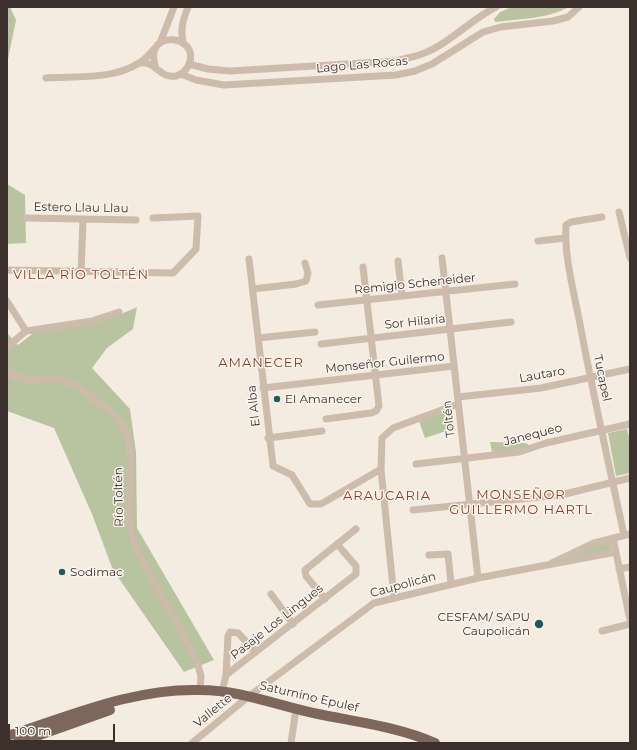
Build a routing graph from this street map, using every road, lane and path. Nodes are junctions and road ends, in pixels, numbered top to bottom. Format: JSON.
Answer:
{"nodes":[{"id":1,"x":174,"y":7,"type":"edge"},
{"id":2,"x":188,"y":7,"type":"edge"},
{"id":3,"x":496,"y":7,"type":"edge"},
{"id":4,"x":579,"y":7,"type":"edge"},
{"id":5,"x":183,"y":42,"type":"junction"},
{"id":6,"x":158,"y":45,"type":"junction"},
{"id":7,"x":140,"y":63,"type":"junction"},
{"id":8,"x":189,"y":64,"type":"junction"},
{"id":9,"x":155,"y":65,"type":"junction"},
{"id":10,"x":181,"y":74,"type":"junction"},
{"id":11,"x":46,"y":78,"type":"dead end"},
{"id":12,"x":619,"y":212,"type":"dead end"},
{"id":13,"x":602,"y":217,"type":"dead end"},
{"id":14,"x":25,"y":218,"type":"dead end"},
{"id":15,"x":153,"y":218,"type":"dead end"},
{"id":16,"x":83,"y":220,"type":"junction"},
{"id":17,"x":136,"y":220,"type":"dead end"},
{"id":18,"x":566,"y":238,"type":"junction"},
{"id":19,"x":538,"y":241,"type":"dead end"},
{"id":20,"x":442,"y":258,"type":"dead end"},
{"id":21,"x":630,"y":258,"type":"edge"},
{"id":22,"x":249,"y":259,"type":"dead end"},
{"id":23,"x":398,"y":261,"type":"dead end"},
{"id":24,"x":305,"y":263,"type":"dead end"},
{"id":25,"x":364,"y":267,"type":"dead end"},
{"id":26,"x":7,"y":270,"type":"edge"},
{"id":27,"x":81,"y":272,"type":"junction"},
{"id":28,"x":515,"y":284,"type":"dead end"},
{"id":29,"x":252,"y":289,"type":"junction"},
{"id":30,"x":446,"y":292,"type":"junction"},
{"id":31,"x":402,"y":296,"type":"junction"},
{"id":32,"x":367,"y":300,"type":"junction"},
{"id":33,"x":7,"y":301,"type":"edge"},
{"id":34,"x":318,"y":306,"type":"dead end"},
{"id":35,"x":119,"y":312,"type":"dead end"},
{"id":36,"x":511,"y":322,"type":"dead end"},
{"id":37,"x":450,"y":329,"type":"junction"},
{"id":38,"x":26,"y":331,"type":"junction"},
{"id":39,"x":315,"y":332,"type":"dead end"},
{"id":40,"x":258,"y":338,"type":"junction"},
{"id":41,"x":372,"y":338,"type":"junction"},
{"id":42,"x":321,"y":344,"type":"dead end"},
{"id":43,"x":7,"y":348,"type":"edge"},
{"id":44,"x":454,"y":366,"type":"junction"},
{"id":45,"x":7,"y":368,"type":"edge"},
{"id":46,"x":630,"y":369,"type":"edge"},
{"id":47,"x":376,"y":375,"type":"junction"},
{"id":48,"x":590,"y":378,"type":"junction"},
{"id":49,"x":263,"y":388,"type":"junction"},
{"id":50,"x":458,"y":400,"type":"junction"},
{"id":51,"x":326,"y":419,"type":"dead end"},
{"id":52,"x":630,"y":424,"type":"edge"},
{"id":53,"x":601,"y":430,"type":"junction"},
{"id":54,"x":322,"y":431,"type":"dead end"},
{"id":55,"x":268,"y":438,"type":"junction"},
{"id":56,"x":464,"y":458,"type":"junction"},
{"id":57,"x":416,"y":464,"type":"dead end"},
{"id":58,"x":381,"y":469,"type":"junction"},
{"id":59,"x":630,"y":478,"type":"edge"},
{"id":60,"x":613,"y":482,"type":"junction"},
{"id":61,"x":470,"y":505,"type":"junction"},
{"id":62,"x":413,"y":510,"type":"dead end"},
{"id":63,"x":356,"y":529,"type":"dead end"},
{"id":64,"x":627,"y":534,"type":"edge"},
{"id":65,"x":613,"y":538,"type":"junction"},
{"id":66,"x":337,"y":544,"type":"junction"},
{"id":67,"x":616,"y":552,"type":"junction"},
{"id":68,"x":429,"y":555,"type":"dead end"},
{"id":69,"x":545,"y":567,"type":"junction"},
{"id":70,"x":630,"y":567,"type":"edge"},
{"id":71,"x":619,"y":569,"type":"junction"},
{"id":72,"x":478,"y":578,"type":"junction"},
{"id":73,"x":451,"y":584,"type":"junction"},
{"id":74,"x":271,"y":594,"type":"dead end"},
{"id":75,"x":394,"y":597,"type":"junction"},
{"id":76,"x":325,"y":599,"type":"junction"},
{"id":77,"x":630,"y":620,"type":"edge"},
{"id":78,"x":292,"y":624,"type":"junction"},
{"id":79,"x":630,"y":624,"type":"edge"},
{"id":80,"x":602,"y":631,"type":"dead end"},
{"id":81,"x":256,"y":652,"type":"junction"},
{"id":82,"x":226,"y":675,"type":"junction"},
{"id":83,"x":200,"y":690,"type":"junction"},
{"id":84,"x":175,"y":692,"type":"junction"},
{"id":85,"x":222,"y":692,"type":"junction"},
{"id":86,"x":248,"y":697,"type":"junction"},
{"id":87,"x":296,"y":709,"type":"junction"},
{"id":88,"x":7,"y":736,"type":"edge"},
{"id":89,"x":17,"y":743,"type":"edge"},
{"id":90,"x":192,"y":743,"type":"edge"},
{"id":91,"x":292,"y":743,"type":"edge"},
{"id":92,"x":435,"y":743,"type":"edge"}],
"edges":[{"from":1,"to":6,"type":"street"},
{"from":2,"to":5,"type":"street"},
{"from":3,"to":8,"type":"street","name":"Lago Las Rocas"},
{"from":4,"to":10,"type":"street","name":"Lago Las Rocas"},
{"from":5,"to":6,"type":"street"},
{"from":5,"to":8,"type":"street"},
{"from":6,"to":7,"type":"street"},
{"from":6,"to":9,"type":"street"},
{"from":7,"to":9,"type":"street"},
{"from":7,"to":11,"type":"street"},
{"from":8,"to":10,"type":"street"},
{"from":9,"to":10,"type":"street"},
{"from":12,"to":21,"type":"street"},
{"from":13,"to":18,"type":"street","name":"Tucapel"},
{"from":14,"to":16,"type":"street","name":"Estero Llau Llau"},
{"from":15,"to":27,"type":"street"},
{"from":16,"to":17,"type":"street","name":"Estero Llau Llau"},
{"from":16,"to":27,"type":"street"},
{"from":18,"to":19,"type":"street"},
{"from":18,"to":48,"type":"street","name":"Tucapel"},
{"from":20,"to":30,"type":"street","name":"Toltén"},
{"from":22,"to":29,"type":"street","name":"El Alba"},
{"from":23,"to":31,"type":"street"},
{"from":24,"to":29,"type":"street"},
{"from":25,"to":32,"type":"street"},
{"from":26,"to":27,"type":"street"},
{"from":28,"to":30,"type":"street","name":"Remigio Scheneider"},
{"from":29,"to":40,"type":"street","name":"El Alba"},
{"from":30,"to":31,"type":"street","name":"Remigio Scheneider"},
{"from":30,"to":37,"type":"street","name":"Toltén"},
{"from":31,"to":32,"type":"street","name":"Remigio Scheneider"},
{"from":32,"to":34,"type":"street","name":"Remigio Scheneider"},
{"from":32,"to":41,"type":"street"},
{"from":33,"to":38,"type":"street"},
{"from":35,"to":38,"type":"street"},
{"from":36,"to":37,"type":"street","name":"Sor Hilaria"},
{"from":37,"to":41,"type":"street","name":"Sor Hilaria"},
{"from":37,"to":44,"type":"street","name":"Toltén"},
{"from":38,"to":43,"type":"street"},
{"from":39,"to":40,"type":"street"},
{"from":40,"to":49,"type":"street","name":"El Alba"},
{"from":41,"to":42,"type":"street","name":"Sor Hilaria"},
{"from":41,"to":47,"type":"street"},
{"from":44,"to":47,"type":"street","name":"Monseñor Guilermo"},
{"from":44,"to":50,"type":"street","name":"Toltén"},
{"from":45,"to":83,"type":"street","name":"Río Toltén"},
{"from":46,"to":48,"type":"street","name":"Lautaro"},
{"from":47,"to":49,"type":"street","name":"Monseñor Guilermo"},
{"from":47,"to":51,"type":"street"},
{"from":48,"to":50,"type":"street","name":"Lautaro"},
{"from":48,"to":53,"type":"street","name":"Tucapel"},
{"from":49,"to":55,"type":"street","name":"El Alba"},
{"from":50,"to":56,"type":"street","name":"Toltén"},
{"from":50,"to":58,"type":"street","name":"Lautaro"},
{"from":52,"to":53,"type":"street","name":"Janequeo"},
{"from":53,"to":56,"type":"street","name":"Janequeo"},
{"from":53,"to":60,"type":"street","name":"Tucapel"},
{"from":54,"to":55,"type":"street"},
{"from":55,"to":58,"type":"street","name":"El Alba"},
{"from":56,"to":57,"type":"street","name":"Janequeo"},
{"from":56,"to":61,"type":"street","name":"Toltén"},
{"from":58,"to":75,"type":"street"},
{"from":59,"to":60,"type":"street"},
{"from":60,"to":61,"type":"street"},
{"from":60,"to":64,"type":"street","name":"Tucapel"},
{"from":61,"to":62,"type":"street"},
{"from":61,"to":72,"type":"street","name":"Toltén"},
{"from":63,"to":66,"type":"street"},
{"from":64,"to":65,"type":"street","name":"Caupolicán"},
{"from":65,"to":67,"type":"street"},
{"from":65,"to":69,"type":"street","name":"Caupolicán"},
{"from":66,"to":76,"type":"street"},
{"from":66,"to":76,"type":"street","name":"Pasaje Los Lingues"},
{"from":67,"to":69,"type":"street","name":"Caupolicán"},
{"from":67,"to":71,"type":"street"},
{"from":68,"to":73,"type":"street"},
{"from":69,"to":72,"type":"street","name":"Caupolicán"},
{"from":70,"to":71,"type":"street"},
{"from":71,"to":77,"type":"street"},
{"from":72,"to":73,"type":"street","name":"Caupolicán"},
{"from":73,"to":75,"type":"street","name":"Caupolicán"},
{"from":74,"to":78,"type":"street"},
{"from":75,"to":86,"type":"street","name":"Caupolicán"},
{"from":76,"to":78,"type":"street","name":"Pasaje Los Lingues"},
{"from":78,"to":81,"type":"street","name":"Pasaje Los Lingues"},
{"from":79,"to":80,"type":"street"},
{"from":81,"to":82,"type":"street","name":"Pasaje Los Lingues"},
{"from":81,"to":82,"type":"street"},
{"from":82,"to":85,"type":"street","name":"Pasaje Los Lingues"},
{"from":83,"to":84,"type":"main road","name":"Saturnino Epulef"},
{"from":83,"to":85,"type":"main road","name":"Saturnino Epulef"},
{"from":84,"to":88,"type":"main road","name":"Saturnino Epulef"},
{"from":84,"to":89,"type":"main road","name":"Saturnino Epulef"},
{"from":85,"to":86,"type":"main road","name":"Saturnino Epulef"},
{"from":86,"to":87,"type":"main road","name":"Saturnino Epulef"},
{"from":86,"to":90,"type":"street","name":"Vallette"},
{"from":87,"to":91,"type":"street"},
{"from":87,"to":92,"type":"main road","name":"Saturnino Epulef"}]}
